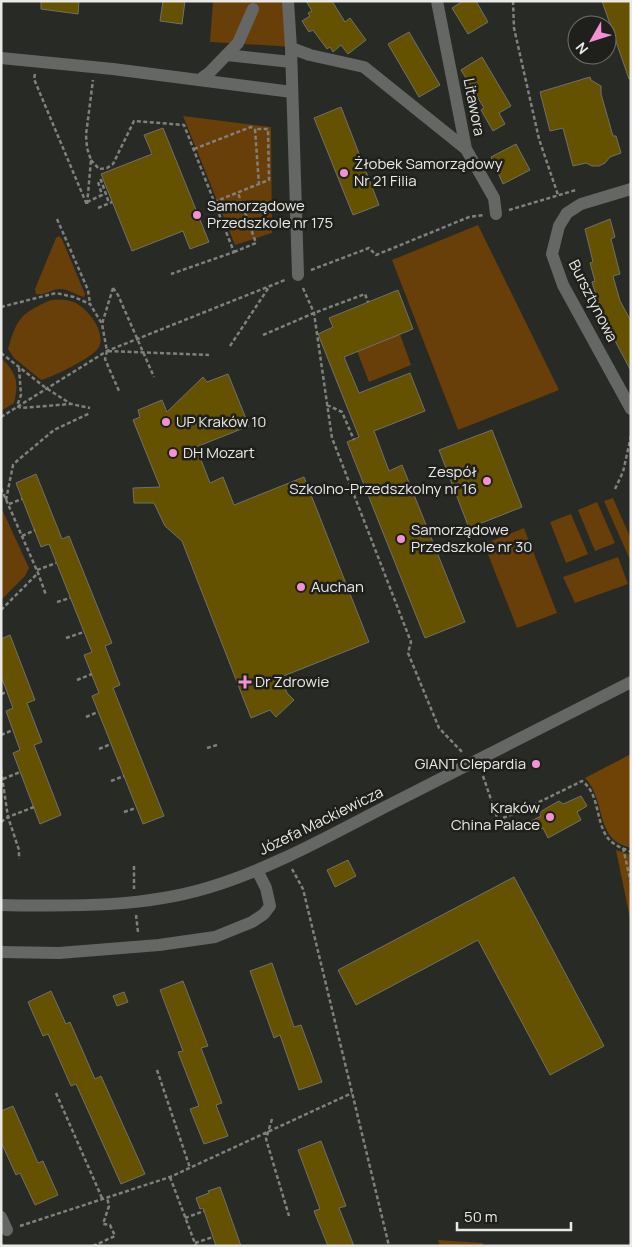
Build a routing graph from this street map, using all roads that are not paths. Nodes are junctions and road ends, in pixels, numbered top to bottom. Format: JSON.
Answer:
{"nodes":[{"id":1,"x":288,"y":1,"type":"edge"},
{"id":2,"x":437,"y":1,"type":"edge"},
{"id":3,"x":253,"y":9,"type":"dead end"},
{"id":4,"x":291,"y":48,"type":"junction"},
{"id":5,"x":227,"y":55,"type":"junction"},
{"id":6,"x":1,"y":58,"type":"edge"},
{"id":7,"x":291,"y":62,"type":"junction"},
{"id":8,"x":199,"y":80,"type":"junction"},
{"id":9,"x":292,"y":92,"type":"junction"},
{"id":10,"x":466,"y":149,"type":"junction"},
{"id":11,"x":631,"y":189,"type":"edge"},
{"id":12,"x":496,"y":214,"type":"road end"},
{"id":13,"x":298,"y":275,"type":"road end"},
{"id":14,"x":630,"y":403,"type":"edge"},
{"id":15,"x":631,"y":682,"type":"edge"},
{"id":16,"x":257,"y":870,"type":"junction"},
{"id":17,"x":1,"y":905,"type":"edge"},
{"id":18,"x":1,"y":952,"type":"edge"},
{"id":19,"x":1,"y":1218,"type":"edge"},
{"id":20,"x":7,"y":1230,"type":"road end"}],
"edges":[{"from":1,"to":4,"type":"street"},
{"from":2,"to":10,"type":"street","name":"Litawora"},
{"from":3,"to":5,"type":"street"},
{"from":4,"to":7,"type":"street"},
{"from":4,"to":10,"type":"street"},
{"from":5,"to":7,"type":"street"},
{"from":5,"to":8,"type":"street"},
{"from":6,"to":8,"type":"street"},
{"from":7,"to":9,"type":"street"},
{"from":8,"to":9,"type":"street"},
{"from":9,"to":13,"type":"street"},
{"from":10,"to":12,"type":"street","name":"Litawora"},
{"from":11,"to":14,"type":"street","name":"Bursztynowa"},
{"from":15,"to":16,"type":"street","name":"Józefa Mackiewicza"},
{"from":16,"to":17,"type":"street","name":"Józefa Mackiewicza"},
{"from":16,"to":18,"type":"street"},
{"from":19,"to":20,"type":"street"}]}
